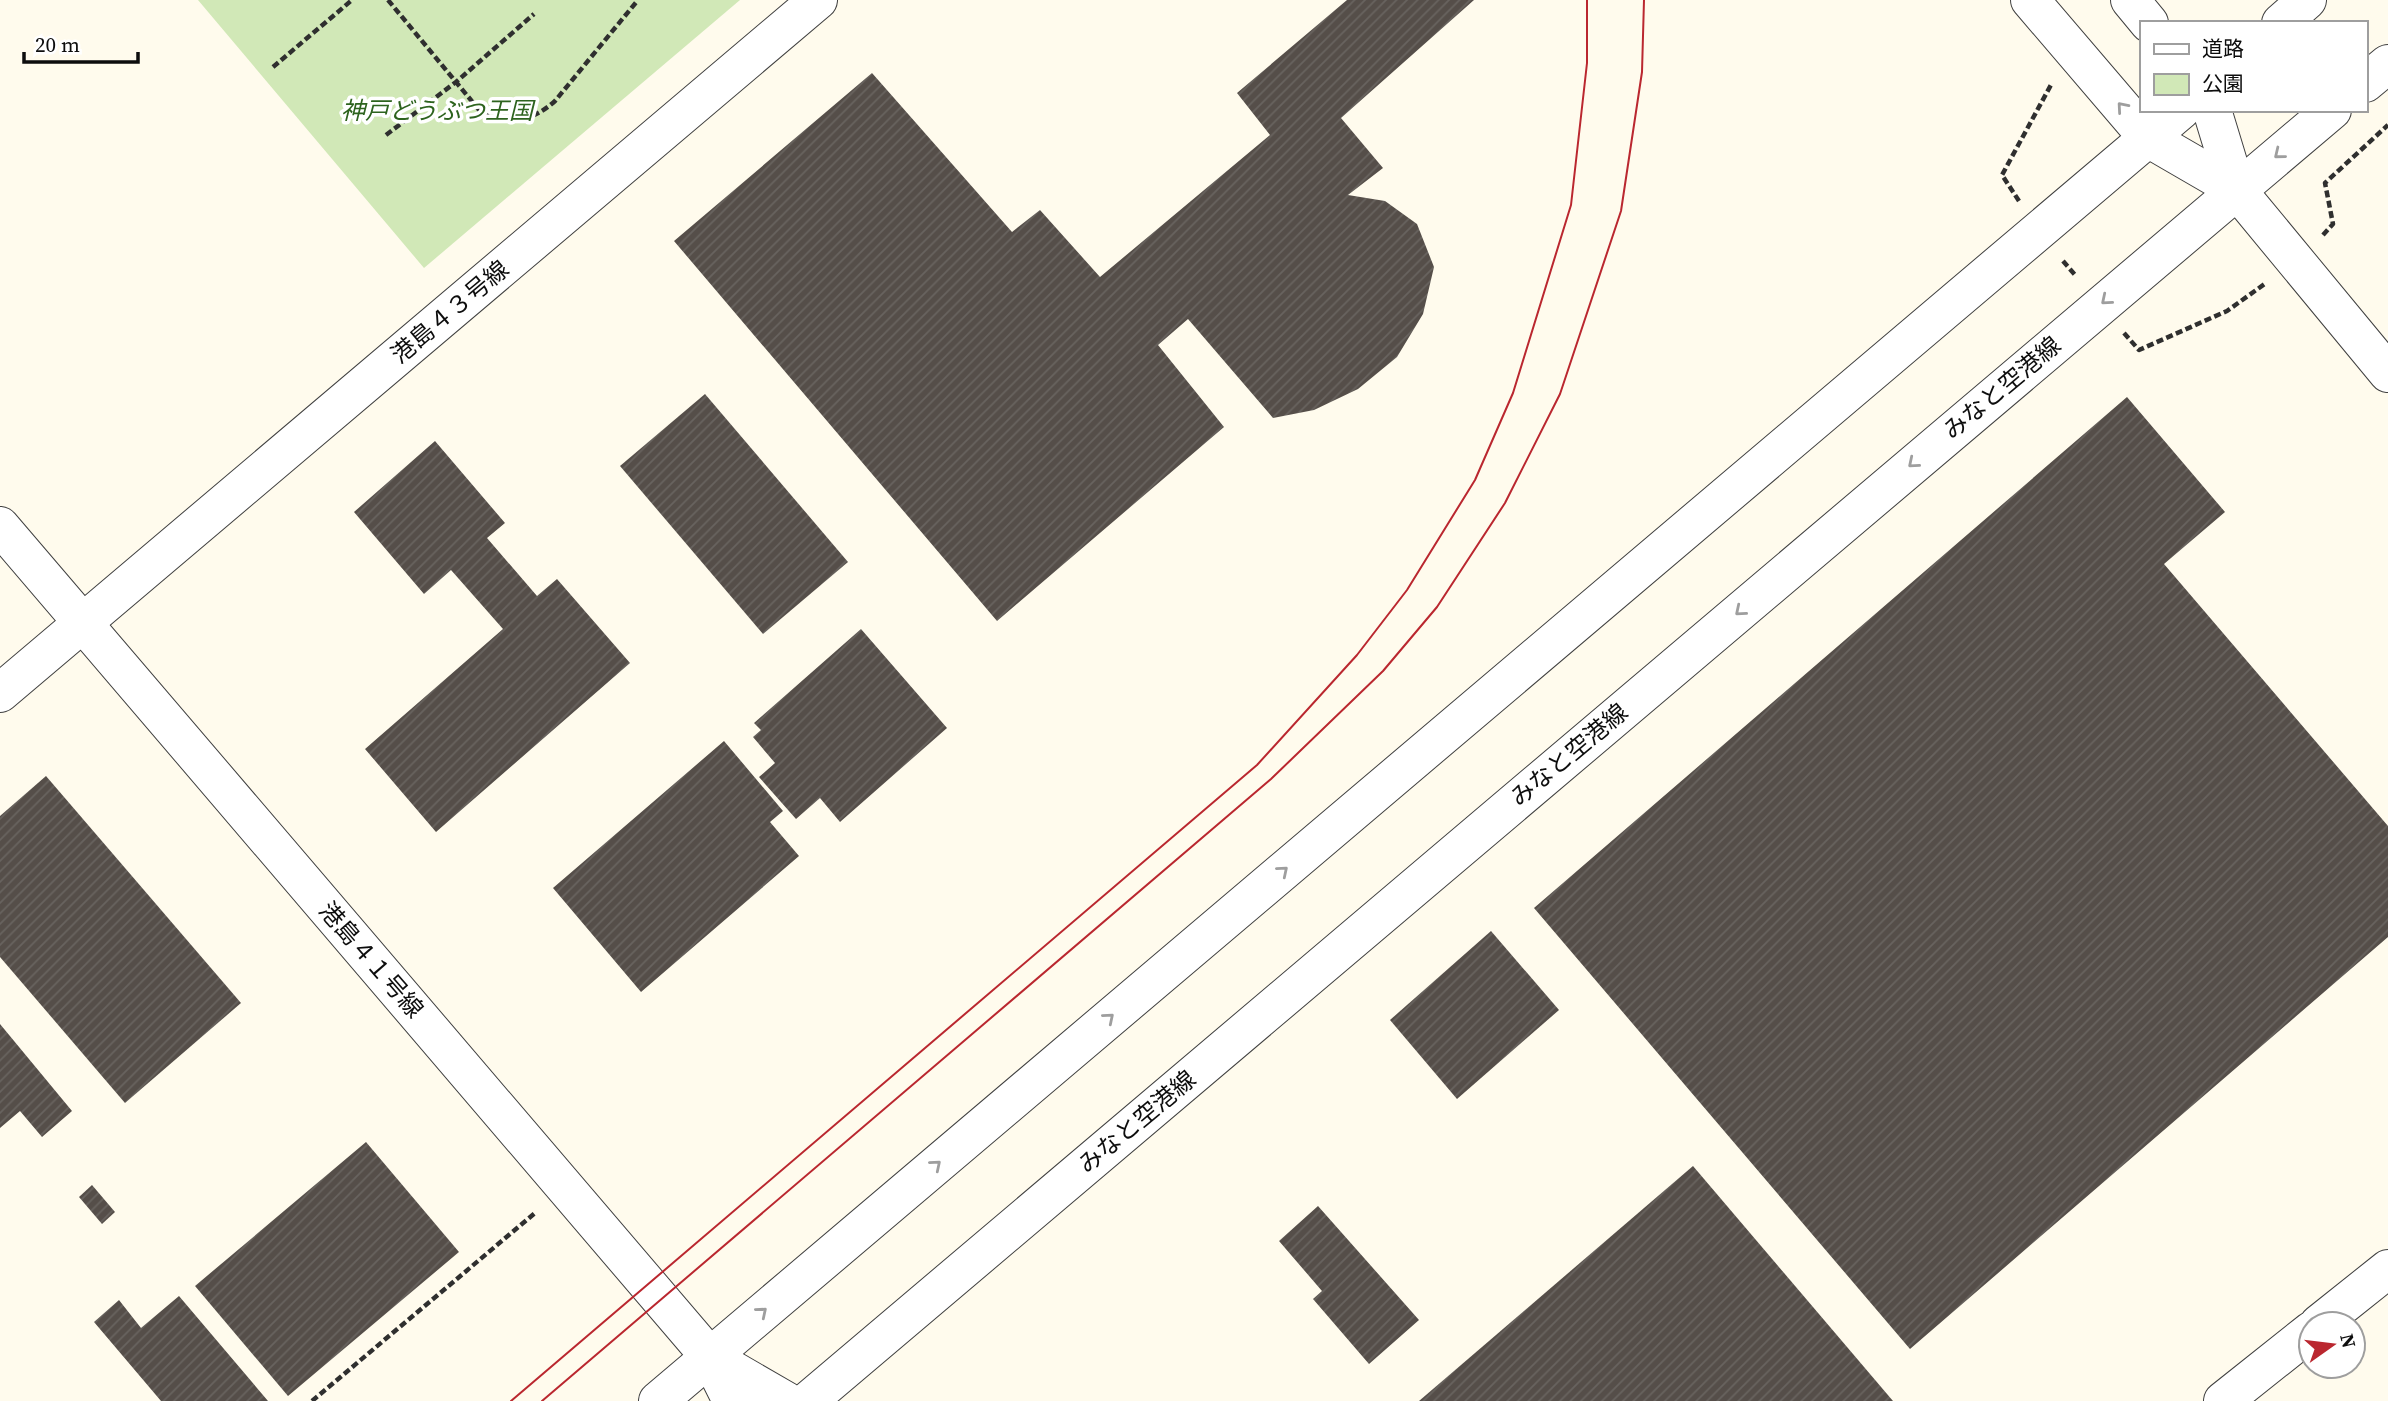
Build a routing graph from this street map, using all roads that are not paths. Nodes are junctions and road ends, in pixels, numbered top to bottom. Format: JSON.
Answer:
{"nodes":[{"id":1,"x":818,"y":0,"type":"edge"},
{"id":2,"x":2030,"y":0,"type":"edge"},
{"id":3,"x":2130,"y":0,"type":"edge"},
{"id":4,"x":2307,"y":0,"type":"edge"},
{"id":5,"x":2147,"y":21,"type":"edge"},
{"id":6,"x":2283,"y":21,"type":"edge"},
{"id":7,"x":2388,"y":64,"type":"edge"},
{"id":8,"x":2367,"y":81,"type":"edge"},
{"id":9,"x":2179,"y":112,"type":"edge"},
{"id":10,"x":2213,"y":112,"type":"edge"},
{"id":11,"x":2330,"y":112,"type":"edge"},
{"id":12,"x":2148,"y":138,"type":"junction"},
{"id":13,"x":2236,"y":189,"type":"junction"},
{"id":14,"x":2388,"y":373,"type":"edge"},
{"id":15,"x":0,"y":526,"type":"edge"},
{"id":16,"x":82,"y":624,"type":"junction"},
{"id":17,"x":0,"y":693,"type":"edge"},
{"id":18,"x":2388,"y":1269,"type":"edge"},
{"id":19,"x":2337,"y":1310,"type":"edge"},
{"id":20,"x":2297,"y":1342,"type":"edge"},
{"id":21,"x":710,"y":1357,"type":"junction"},
{"id":22,"x":658,"y":1401,"type":"edge"},
{"id":23,"x":732,"y":1401,"type":"edge"},
{"id":24,"x":786,"y":1401,"type":"edge"},
{"id":25,"x":808,"y":1401,"type":"edge"},
{"id":26,"x":2223,"y":1401,"type":"edge"}],
"edges":[{"from":1,"to":16,"type":"street","name":"港島４３号線"},
{"from":12,"to":2,"type":"street","one_way":true},
{"from":3,"to":5,"type":"street"},
{"from":4,"to":6,"type":"street"},
{"from":7,"to":8,"type":"street"},
{"from":9,"to":12,"type":"street"},
{"from":10,"to":13,"type":"street"},
{"from":11,"to":13,"type":"street","name":"みなと空港線","one_way":true},
{"from":12,"to":13,"type":"street"},
{"from":21,"to":12,"type":"street","one_way":true},
{"from":13,"to":14,"type":"street"},
{"from":13,"to":25,"type":"street","name":"みなと空港線","one_way":true},
{"from":15,"to":16,"type":"street","name":"港島４１号線"},
{"from":16,"to":17,"type":"street","name":"港島４３号線"},
{"from":16,"to":21,"type":"street","name":"港島４１号線"},
{"from":18,"to":19,"type":"street"},
{"from":20,"to":26,"type":"street"},
{"from":21,"to":22,"type":"street"},
{"from":21,"to":23,"type":"street","name":"港島４１号線"},
{"from":21,"to":24,"type":"street"}]}
